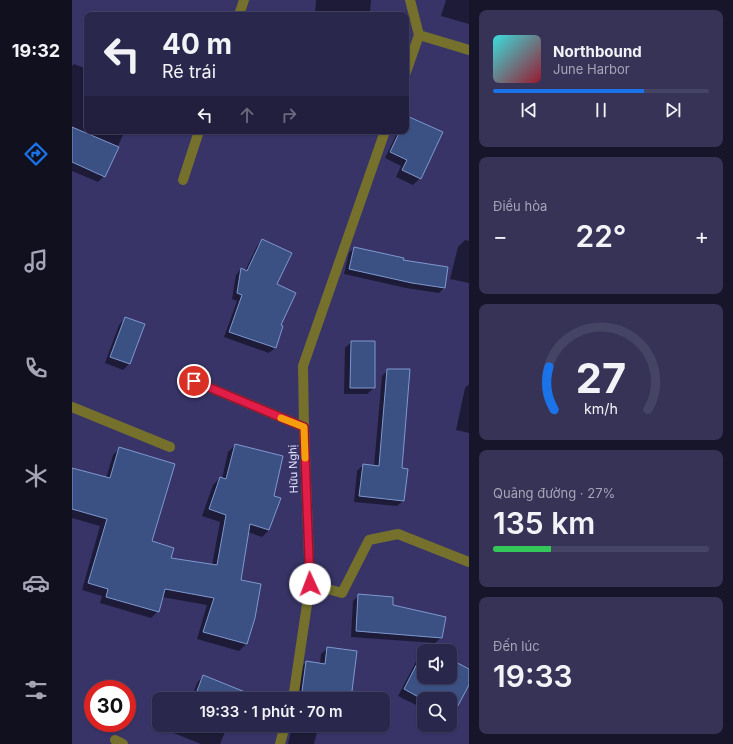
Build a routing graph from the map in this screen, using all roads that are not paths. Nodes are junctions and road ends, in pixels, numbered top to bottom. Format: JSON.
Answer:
{"nodes":[{"id":1,"x":244,"y":0,"type":"edge"},
{"id":2,"x":410,"y":0,"type":"edge"},
{"id":3,"x":240,"y":12,"type":"edge"},
{"id":4,"x":419,"y":35,"type":"junction"},
{"id":5,"x":469,"y":50,"type":"edge"},
{"id":6,"x":409,"y":63,"type":"edge"},
{"id":7,"x":198,"y":134,"type":"edge"},
{"id":8,"x":385,"y":134,"type":"edge"},
{"id":9,"x":182,"y":180,"type":"dead end"},
{"id":10,"x":194,"y":381,"type":"dead end"},
{"id":11,"x":72,"y":407,"type":"edge"},
{"id":12,"x":304,"y":427,"type":"junction"},
{"id":13,"x":170,"y":447,"type":"dead end"},
{"id":14,"x":469,"y":562,"type":"edge"},
{"id":15,"x":310,"y":584,"type":"junction"},
{"id":16,"x":294,"y":692,"type":"edge"},
{"id":17,"x":283,"y":732,"type":"edge"},
{"id":18,"x":280,"y":744,"type":"edge"}],
"edges":[{"from":1,"to":3,"type":"street"},
{"from":2,"to":4,"type":"street"},
{"from":4,"to":5,"type":"street"},
{"from":4,"to":6,"type":"street"},
{"from":7,"to":9,"type":"street"},
{"from":8,"to":12,"type":"street","name":"Hữu Nghị"},
{"from":10,"to":12,"type":"street"},
{"from":11,"to":13,"type":"street"},
{"from":12,"to":15,"type":"street","name":"Hữu Nghị"},
{"from":14,"to":15,"type":"street"},
{"from":15,"to":16,"type":"street","name":"Hữu Nghị"},
{"from":17,"to":18,"type":"street"}]}
